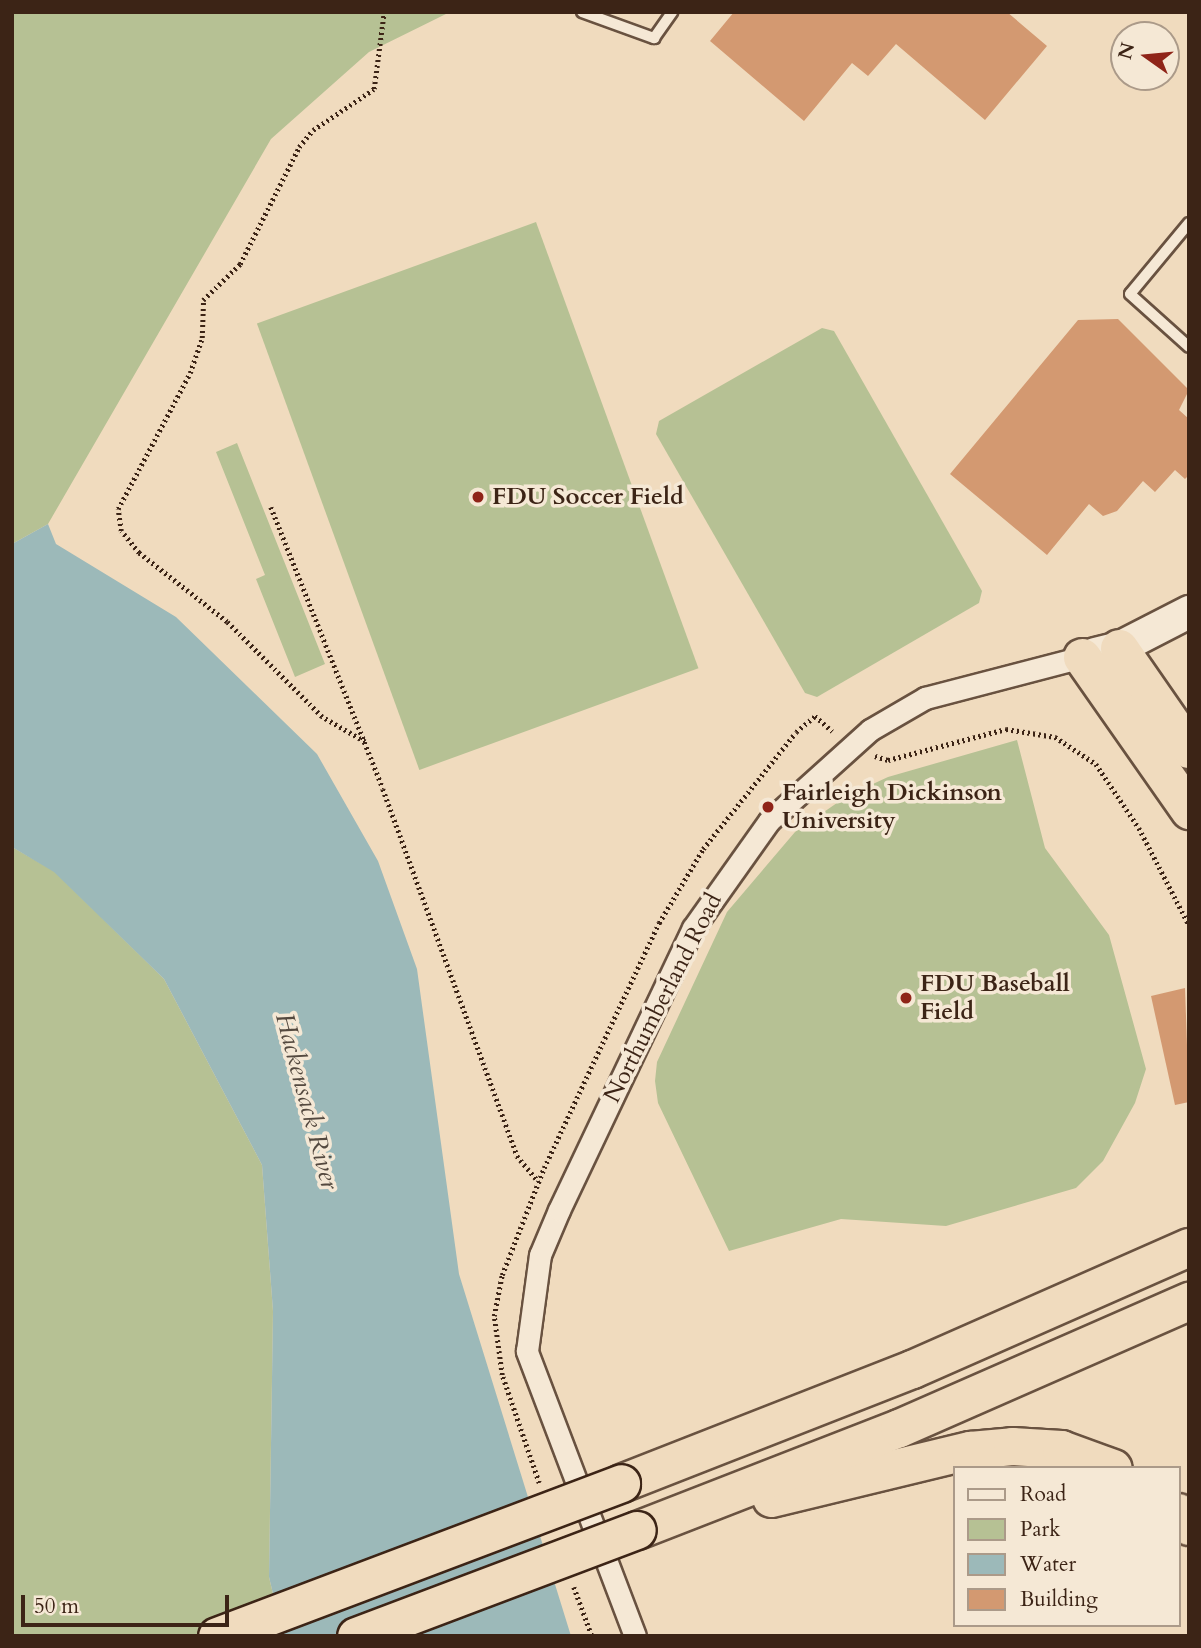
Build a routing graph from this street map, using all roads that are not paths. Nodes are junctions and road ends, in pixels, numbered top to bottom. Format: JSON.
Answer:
{"nodes":[{"id":1,"x":582,"y":12,"type":"edge"},
{"id":2,"x":672,"y":12,"type":"edge"},
{"id":3,"x":1189,"y":223,"type":"edge"},
{"id":4,"x":1189,"y":347,"type":"edge"},
{"id":5,"x":1189,"y":612,"type":"edge"},
{"id":6,"x":1119,"y":648,"type":"junction"},
{"id":7,"x":1082,"y":657,"type":"junction"},
{"id":8,"x":1189,"y":749,"type":"edge"},
{"id":9,"x":1189,"y":810,"type":"edge"},
{"id":10,"x":1189,"y":1247,"type":"edge"},
{"id":11,"x":1189,"y":1301,"type":"edge"},
{"id":12,"x":1107,"y":1466,"type":"edge"},
{"id":13,"x":637,"y":1530,"type":"junction"},
{"id":14,"x":217,"y":1636,"type":"edge"},
{"id":15,"x":356,"y":1636,"type":"edge"},
{"id":16,"x":635,"y":1636,"type":"edge"}],
"edges":[{"from":1,"to":2,"type":"lane"},
{"from":3,"to":4,"type":"lane"},
{"from":5,"to":6,"type":"main road","name":"Northumberland Road"},
{"from":6,"to":7,"type":"main road","name":"Northumberland Road"},
{"from":6,"to":8,"type":"highway"},
{"from":7,"to":9,"type":"highway"},
{"from":7,"to":16,"type":"street","name":"Northumberland Road"},
{"from":10,"to":14,"type":"highway","bridge":true},
{"from":11,"to":13,"type":"highway"},
{"from":12,"to":13,"type":"highway"},
{"from":13,"to":15,"type":"highway","bridge":true}]}
